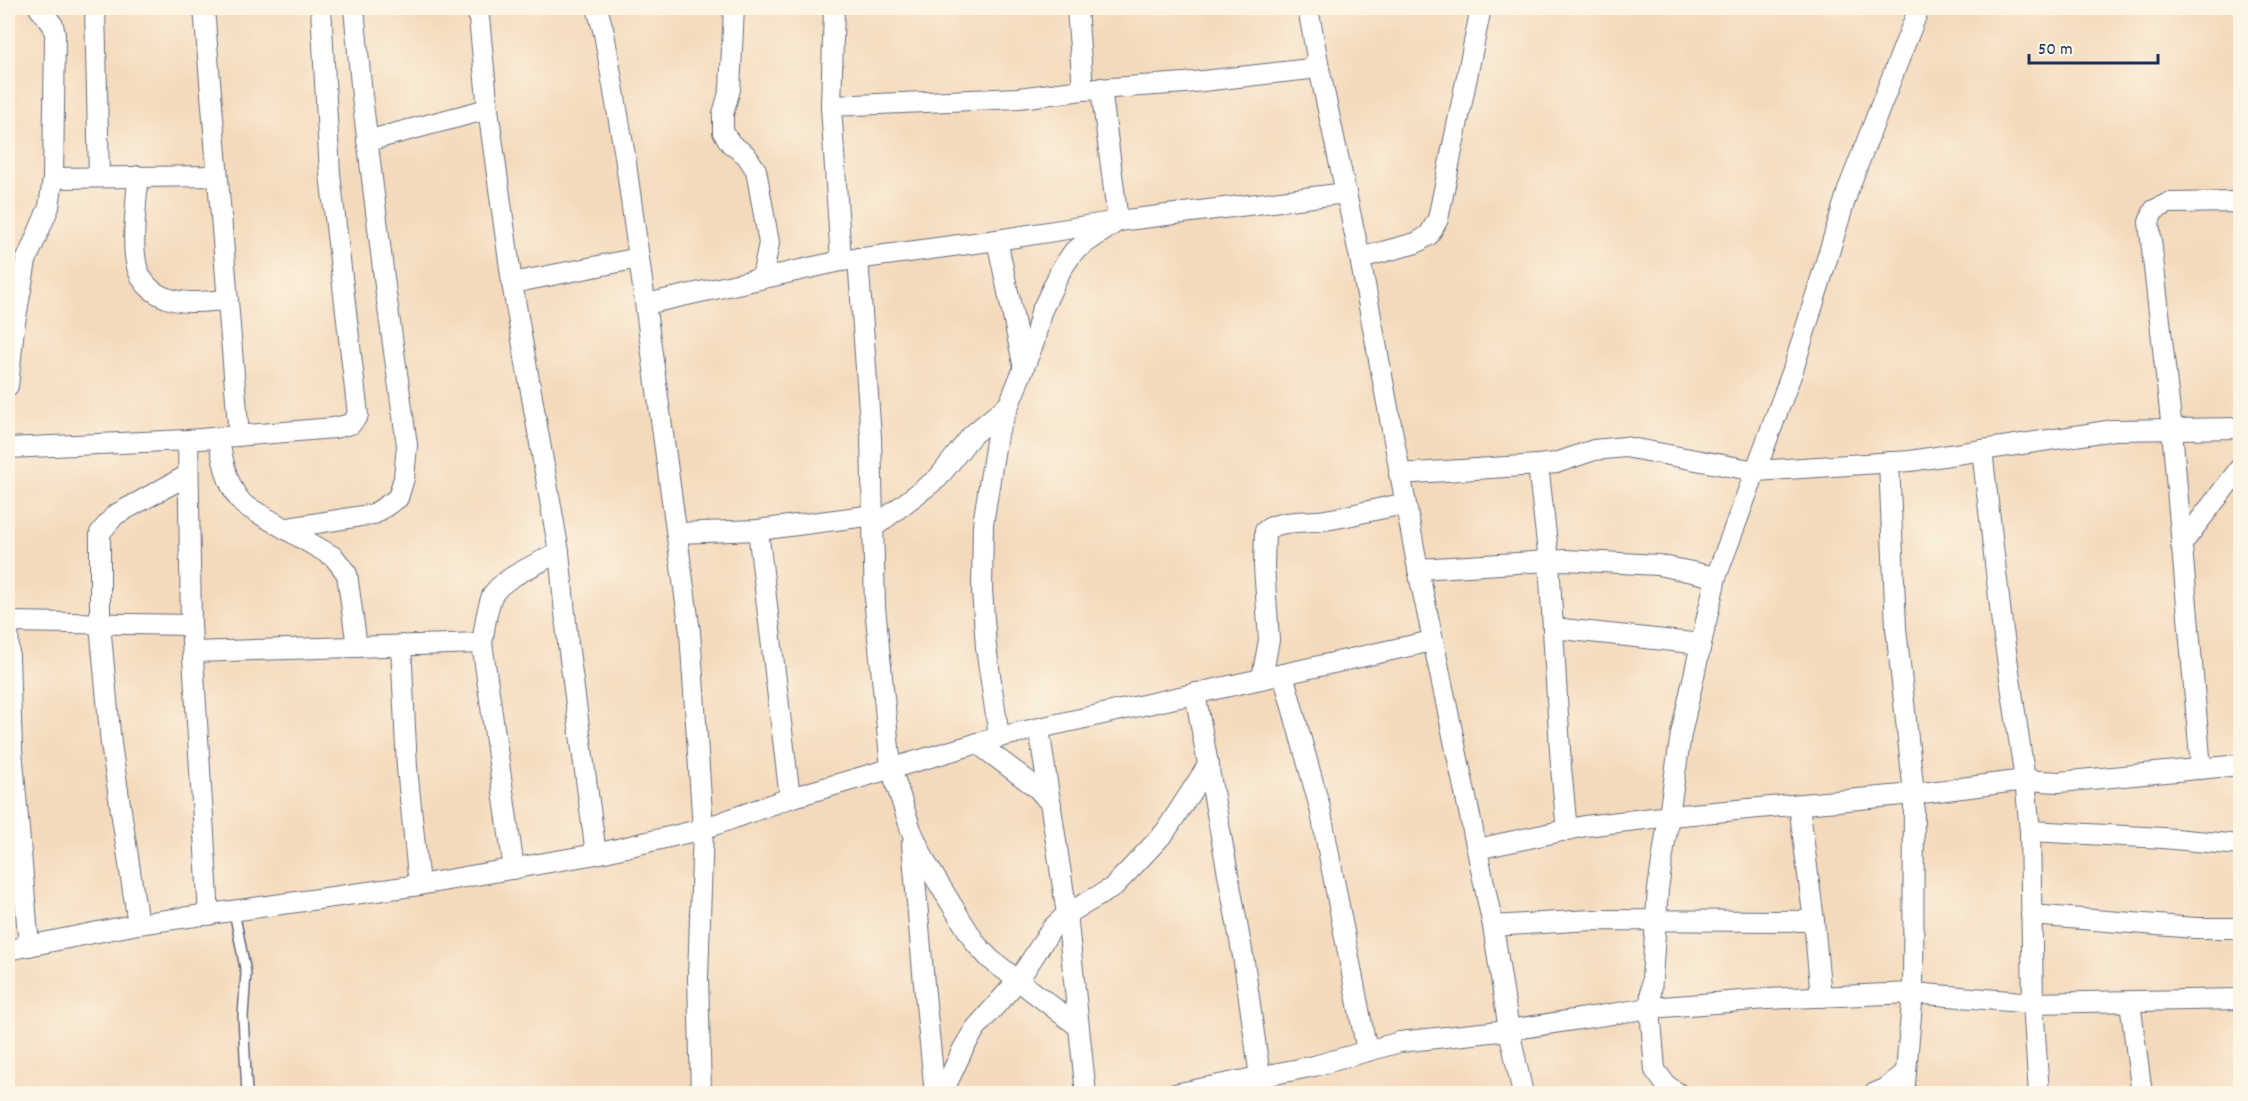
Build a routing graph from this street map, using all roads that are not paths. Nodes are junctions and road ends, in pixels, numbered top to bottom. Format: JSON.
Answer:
{"nodes":[{"id":1,"x":38,"y":8,"type":"edge"},
{"id":2,"x":95,"y":8,"type":"edge"},
{"id":3,"x":204,"y":8,"type":"edge"},
{"id":4,"x":321,"y":8,"type":"edge"},
{"id":5,"x":354,"y":8,"type":"edge"},
{"id":6,"x":478,"y":8,"type":"edge"},
{"id":7,"x":597,"y":8,"type":"edge"},
{"id":8,"x":734,"y":8,"type":"edge"},
{"id":9,"x":834,"y":8,"type":"edge"},
{"id":10,"x":1077,"y":8,"type":"edge"},
{"id":11,"x":1308,"y":8,"type":"edge"},
{"id":12,"x":1481,"y":8,"type":"edge"},
{"id":13,"x":1918,"y":8,"type":"edge"},
{"id":14,"x":1319,"y":69,"type":"junction"},
{"id":15,"x":1092,"y":89,"type":"junction"},
{"id":16,"x":831,"y":106,"type":"junction"},
{"id":17,"x":488,"y":109,"type":"junction"},
{"id":18,"x":367,"y":141,"type":"junction"},
{"id":19,"x":138,"y":176,"type":"junction"},
{"id":20,"x":218,"y":176,"type":"junction"},
{"id":21,"x":99,"y":177,"type":"junction"},
{"id":22,"x":53,"y":178,"type":"junction"},
{"id":23,"x":1346,"y":194,"type":"junction"},
{"id":24,"x":2241,"y":202,"type":"edge"},
{"id":25,"x":1118,"y":221,"type":"junction"},
{"id":26,"x":998,"y":240,"type":"junction"},
{"id":27,"x":639,"y":258,"type":"junction"},
{"id":28,"x":1360,"y":258,"type":"junction"},
{"id":29,"x":850,"y":260,"type":"junction"},
{"id":30,"x":762,"y":278,"type":"junction"},
{"id":31,"x":512,"y":283,"type":"junction"},
{"id":32,"x":228,"y":300,"type":"junction"},
{"id":33,"x":646,"y":304,"type":"junction"},
{"id":34,"x":1024,"y":368,"type":"junction"},
{"id":35,"x":8,"y":386,"type":"edge"},
{"id":36,"x":1007,"y":406,"type":"junction"},
{"id":37,"x":2241,"y":428,"type":"edge"},
{"id":38,"x":2172,"y":430,"type":"junction"},
{"id":39,"x":239,"y":436,"type":"junction"},
{"id":40,"x":218,"y":438,"type":"junction"},
{"id":41,"x":188,"y":440,"type":"junction"},
{"id":42,"x":8,"y":448,"type":"edge"},
{"id":43,"x":1982,"y":450,"type":"junction"},
{"id":44,"x":1889,"y":462,"type":"junction"},
{"id":45,"x":1538,"y":465,"type":"junction"},
{"id":46,"x":2241,"y":468,"type":"edge"},
{"id":47,"x":1756,"y":471,"type":"junction"},
{"id":48,"x":1399,"y":474,"type":"junction"},
{"id":49,"x":188,"y":475,"type":"junction"},
{"id":50,"x":1405,"y":504,"type":"junction"},
{"id":51,"x":874,"y":521,"type":"junction"},
{"id":52,"x":287,"y":528,"type":"junction"},
{"id":53,"x":758,"y":530,"type":"junction"},
{"id":54,"x":677,"y":534,"type":"junction"},
{"id":55,"x":2181,"y":544,"type":"junction"},
{"id":56,"x":559,"y":552,"type":"junction"},
{"id":57,"x":1549,"y":561,"type":"junction"},
{"id":58,"x":1418,"y":569,"type":"junction"},
{"id":59,"x":1716,"y":577,"type":"junction"},
{"id":60,"x":8,"y":624,"type":"edge"},
{"id":61,"x":100,"y":624,"type":"junction"},
{"id":62,"x":190,"y":625,"type":"junction"},
{"id":63,"x":1553,"y":628,"type":"junction"},
{"id":64,"x":1432,"y":641,"type":"junction"},
{"id":65,"x":482,"y":643,"type":"junction"},
{"id":66,"x":1701,"y":644,"type":"junction"},
{"id":67,"x":401,"y":645,"type":"junction"},
{"id":68,"x":357,"y":647,"type":"junction"},
{"id":69,"x":194,"y":652,"type":"junction"},
{"id":70,"x":1283,"y":674,"type":"junction"},
{"id":71,"x":1262,"y":678,"type":"junction"},
{"id":72,"x":1195,"y":693,"type":"junction"},
{"id":73,"x":1039,"y":729,"type":"junction"},
{"id":74,"x":999,"y":737,"type":"junction"},
{"id":75,"x":978,"y":743,"type":"junction"},
{"id":76,"x":10,"y":749,"type":"edge"},
{"id":77,"x":1209,"y":764,"type":"junction"},
{"id":78,"x":2241,"y":765,"type":"edge"},
{"id":79,"x":891,"y":768,"type":"junction"},
{"id":80,"x":2201,"y":769,"type":"junction"},
{"id":81,"x":2025,"y":780,"type":"junction"},
{"id":82,"x":1914,"y":794,"type":"junction"},
{"id":83,"x":790,"y":798,"type":"junction"},
{"id":84,"x":1051,"y":804,"type":"junction"},
{"id":85,"x":1799,"y":805,"type":"junction"},
{"id":86,"x":1670,"y":816,"type":"junction"},
{"id":87,"x":703,"y":829,"type":"junction"},
{"id":88,"x":911,"y":830,"type":"junction"},
{"id":89,"x":1567,"y":831,"type":"junction"},
{"id":90,"x":2030,"y":831,"type":"junction"},
{"id":91,"x":2241,"y":845,"type":"edge"},
{"id":92,"x":14,"y":849,"type":"edge"},
{"id":93,"x":1477,"y":849,"type":"junction"},
{"id":94,"x":596,"y":854,"type":"junction"},
{"id":95,"x":514,"y":869,"type":"junction"},
{"id":96,"x":419,"y":885,"type":"junction"},
{"id":97,"x":234,"y":911,"type":"junction"},
{"id":98,"x":1067,"y":914,"type":"junction"},
{"id":99,"x":209,"y":915,"type":"junction"},
{"id":100,"x":2031,"y":915,"type":"junction"},
{"id":101,"x":1655,"y":921,"type":"junction"},
{"id":102,"x":1814,"y":921,"type":"junction"},
{"id":103,"x":138,"y":924,"type":"junction"},
{"id":104,"x":1493,"y":926,"type":"junction"},
{"id":105,"x":2241,"y":928,"type":"edge"},
{"id":106,"x":29,"y":946,"type":"junction"},
{"id":107,"x":8,"y":950,"type":"edge"},
{"id":108,"x":1019,"y":979,"type":"junction"},
{"id":109,"x":1913,"y":993,"type":"junction"},
{"id":110,"x":1821,"y":997,"type":"junction"},
{"id":111,"x":2241,"y":999,"type":"edge"},
{"id":112,"x":2130,"y":1002,"type":"junction"},
{"id":113,"x":2033,"y":1003,"type":"junction"},
{"id":114,"x":1650,"y":1008,"type":"junction"},
{"id":115,"x":1079,"y":1027,"type":"junction"},
{"id":116,"x":1509,"y":1030,"type":"junction"},
{"id":117,"x":1367,"y":1051,"type":"junction"},
{"id":118,"x":1905,"y":1072,"type":"junction"},
{"id":119,"x":1260,"y":1077,"type":"junction"},
{"id":120,"x":247,"y":1094,"type":"edge"},
{"id":121,"x":701,"y":1094,"type":"edge"},
{"id":122,"x":935,"y":1094,"type":"edge"},
{"id":123,"x":942,"y":1094,"type":"edge"},
{"id":124,"x":1086,"y":1094,"type":"edge"},
{"id":125,"x":1175,"y":1094,"type":"edge"},
{"id":126,"x":1523,"y":1094,"type":"edge"},
{"id":127,"x":1678,"y":1094,"type":"edge"},
{"id":128,"x":1873,"y":1094,"type":"edge"},
{"id":129,"x":1904,"y":1094,"type":"edge"},
{"id":130,"x":2039,"y":1094,"type":"edge"},
{"id":131,"x":2142,"y":1094,"type":"edge"}],
"edges":[{"from":1,"to":22,"type":"street"},
{"from":2,"to":21,"type":"street"},
{"from":3,"to":20,"type":"street"},
{"from":4,"to":39,"type":"street"},
{"from":5,"to":18,"type":"street"},
{"from":6,"to":17,"type":"street"},
{"from":7,"to":27,"type":"street"},
{"from":8,"to":30,"type":"street"},
{"from":9,"to":16,"type":"street"},
{"from":10,"to":15,"type":"street"},
{"from":11,"to":14,"type":"street"},
{"from":12,"to":28,"type":"street"},
{"from":13,"to":47,"type":"street"},
{"from":14,"to":15,"type":"street"},
{"from":14,"to":23,"type":"street"},
{"from":15,"to":16,"type":"street"},
{"from":15,"to":25,"type":"street"},
{"from":16,"to":29,"type":"street"},
{"from":17,"to":18,"type":"street"},
{"from":17,"to":31,"type":"street"},
{"from":18,"to":52,"type":"street"},
{"from":19,"to":20,"type":"street"},
{"from":19,"to":21,"type":"street"},
{"from":19,"to":32,"type":"street"},
{"from":20,"to":32,"type":"street"},
{"from":21,"to":22,"type":"street"},
{"from":22,"to":35,"type":"street"},
{"from":23,"to":25,"type":"street"},
{"from":23,"to":28,"type":"street"},
{"from":24,"to":38,"type":"street"},
{"from":25,"to":26,"type":"street"},
{"from":25,"to":34,"type":"street"},
{"from":26,"to":29,"type":"street"},
{"from":26,"to":34,"type":"street"},
{"from":27,"to":31,"type":"street"},
{"from":27,"to":33,"type":"street"},
{"from":28,"to":48,"type":"street"},
{"from":29,"to":30,"type":"street"},
{"from":29,"to":51,"type":"street"},
{"from":30,"to":33,"type":"street"},
{"from":31,"to":56,"type":"street"},
{"from":32,"to":39,"type":"street"},
{"from":33,"to":54,"type":"street"},
{"from":34,"to":36,"type":"street"},
{"from":36,"to":51,"type":"street"},
{"from":36,"to":74,"type":"street"},
{"from":37,"to":38,"type":"street"},
{"from":38,"to":43,"type":"street"},
{"from":38,"to":55,"type":"street"},
{"from":39,"to":40,"type":"street"},
{"from":40,"to":41,"type":"street"},
{"from":40,"to":52,"type":"street"},
{"from":41,"to":42,"type":"street"},
{"from":41,"to":49,"type":"street"},
{"from":43,"to":44,"type":"street"},
{"from":43,"to":81,"type":"street"},
{"from":44,"to":47,"type":"street"},
{"from":44,"to":82,"type":"street"},
{"from":45,"to":47,"type":"street"},
{"from":45,"to":48,"type":"street"},
{"from":45,"to":57,"type":"street"},
{"from":46,"to":55,"type":"street"},
{"from":47,"to":59,"type":"street"},
{"from":48,"to":50,"type":"street"},
{"from":49,"to":61,"type":"street"},
{"from":49,"to":62,"type":"street"},
{"from":50,"to":58,"type":"street"},
{"from":50,"to":71,"type":"street"},
{"from":51,"to":53,"type":"street"},
{"from":51,"to":79,"type":"street"},
{"from":52,"to":68,"type":"street"},
{"from":53,"to":54,"type":"street"},
{"from":53,"to":83,"type":"street"},
{"from":54,"to":87,"type":"street"},
{"from":55,"to":80,"type":"street"},
{"from":56,"to":65,"type":"street"},
{"from":56,"to":94,"type":"street"},
{"from":57,"to":58,"type":"street"},
{"from":57,"to":59,"type":"street"},
{"from":57,"to":63,"type":"street"},
{"from":58,"to":64,"type":"street"},
{"from":59,"to":66,"type":"street"},
{"from":60,"to":61,"type":"street"},
{"from":60,"to":76,"type":"street"},
{"from":61,"to":62,"type":"street"},
{"from":61,"to":103,"type":"street"},
{"from":62,"to":69,"type":"street"},
{"from":63,"to":66,"type":"street"},
{"from":63,"to":89,"type":"street"},
{"from":64,"to":70,"type":"street"},
{"from":64,"to":93,"type":"street"},
{"from":65,"to":67,"type":"street"},
{"from":65,"to":95,"type":"street"},
{"from":66,"to":86,"type":"street"},
{"from":67,"to":68,"type":"street"},
{"from":67,"to":96,"type":"street"},
{"from":68,"to":69,"type":"street"},
{"from":69,"to":99,"type":"street"},
{"from":70,"to":71,"type":"street"},
{"from":70,"to":117,"type":"street"},
{"from":71,"to":72,"type":"street"},
{"from":72,"to":73,"type":"street"},
{"from":72,"to":77,"type":"street"},
{"from":73,"to":74,"type":"street"},
{"from":73,"to":84,"type":"street"},
{"from":74,"to":75,"type":"street"},
{"from":75,"to":79,"type":"street"},
{"from":75,"to":84,"type":"street"},
{"from":76,"to":92,"type":"street"},
{"from":77,"to":98,"type":"street"},
{"from":77,"to":119,"type":"street"},
{"from":78,"to":80,"type":"street"},
{"from":79,"to":83,"type":"street"},
{"from":79,"to":88,"type":"street"},
{"from":80,"to":81,"type":"street"},
{"from":81,"to":82,"type":"street"},
{"from":81,"to":90,"type":"street"},
{"from":82,"to":85,"type":"street"},
{"from":82,"to":109,"type":"street"},
{"from":83,"to":87,"type":"street"},
{"from":84,"to":98,"type":"street"},
{"from":85,"to":86,"type":"street"},
{"from":85,"to":102,"type":"street"},
{"from":86,"to":89,"type":"street"},
{"from":86,"to":101,"type":"street"},
{"from":87,"to":94,"type":"street"},
{"from":87,"to":121,"type":"street"},
{"from":88,"to":108,"type":"street"},
{"from":88,"to":122,"type":"street"},
{"from":89,"to":93,"type":"street"},
{"from":90,"to":91,"type":"street"},
{"from":90,"to":100,"type":"street"},
{"from":92,"to":106,"type":"street"},
{"from":93,"to":104,"type":"street"},
{"from":94,"to":95,"type":"street"},
{"from":95,"to":96,"type":"street"},
{"from":96,"to":97,"type":"street"},
{"from":97,"to":99,"type":"street"},
{"from":97,"to":120,"type":"lane"},
{"from":98,"to":108,"type":"street"},
{"from":98,"to":115,"type":"street"},
{"from":99,"to":103,"type":"street"},
{"from":100,"to":105,"type":"street"},
{"from":100,"to":113,"type":"street"},
{"from":101,"to":102,"type":"street"},
{"from":101,"to":104,"type":"street"},
{"from":101,"to":114,"type":"street"},
{"from":102,"to":110,"type":"street"},
{"from":103,"to":106,"type":"street"},
{"from":104,"to":116,"type":"street"},
{"from":106,"to":107,"type":"street"},
{"from":108,"to":115,"type":"street"},
{"from":108,"to":123,"type":"street"},
{"from":109,"to":110,"type":"street"},
{"from":109,"to":113,"type":"street"},
{"from":109,"to":118,"type":"street"},
{"from":110,"to":114,"type":"street"},
{"from":111,"to":112,"type":"street"},
{"from":112,"to":113,"type":"street"},
{"from":112,"to":131,"type":"street"},
{"from":113,"to":130,"type":"street"},
{"from":114,"to":116,"type":"street"},
{"from":114,"to":127,"type":"street"},
{"from":115,"to":124,"type":"street"},
{"from":116,"to":117,"type":"street"},
{"from":116,"to":126,"type":"street"},
{"from":117,"to":119,"type":"street"},
{"from":118,"to":128,"type":"street"},
{"from":118,"to":129,"type":"street"},
{"from":119,"to":125,"type":"street"}]}
